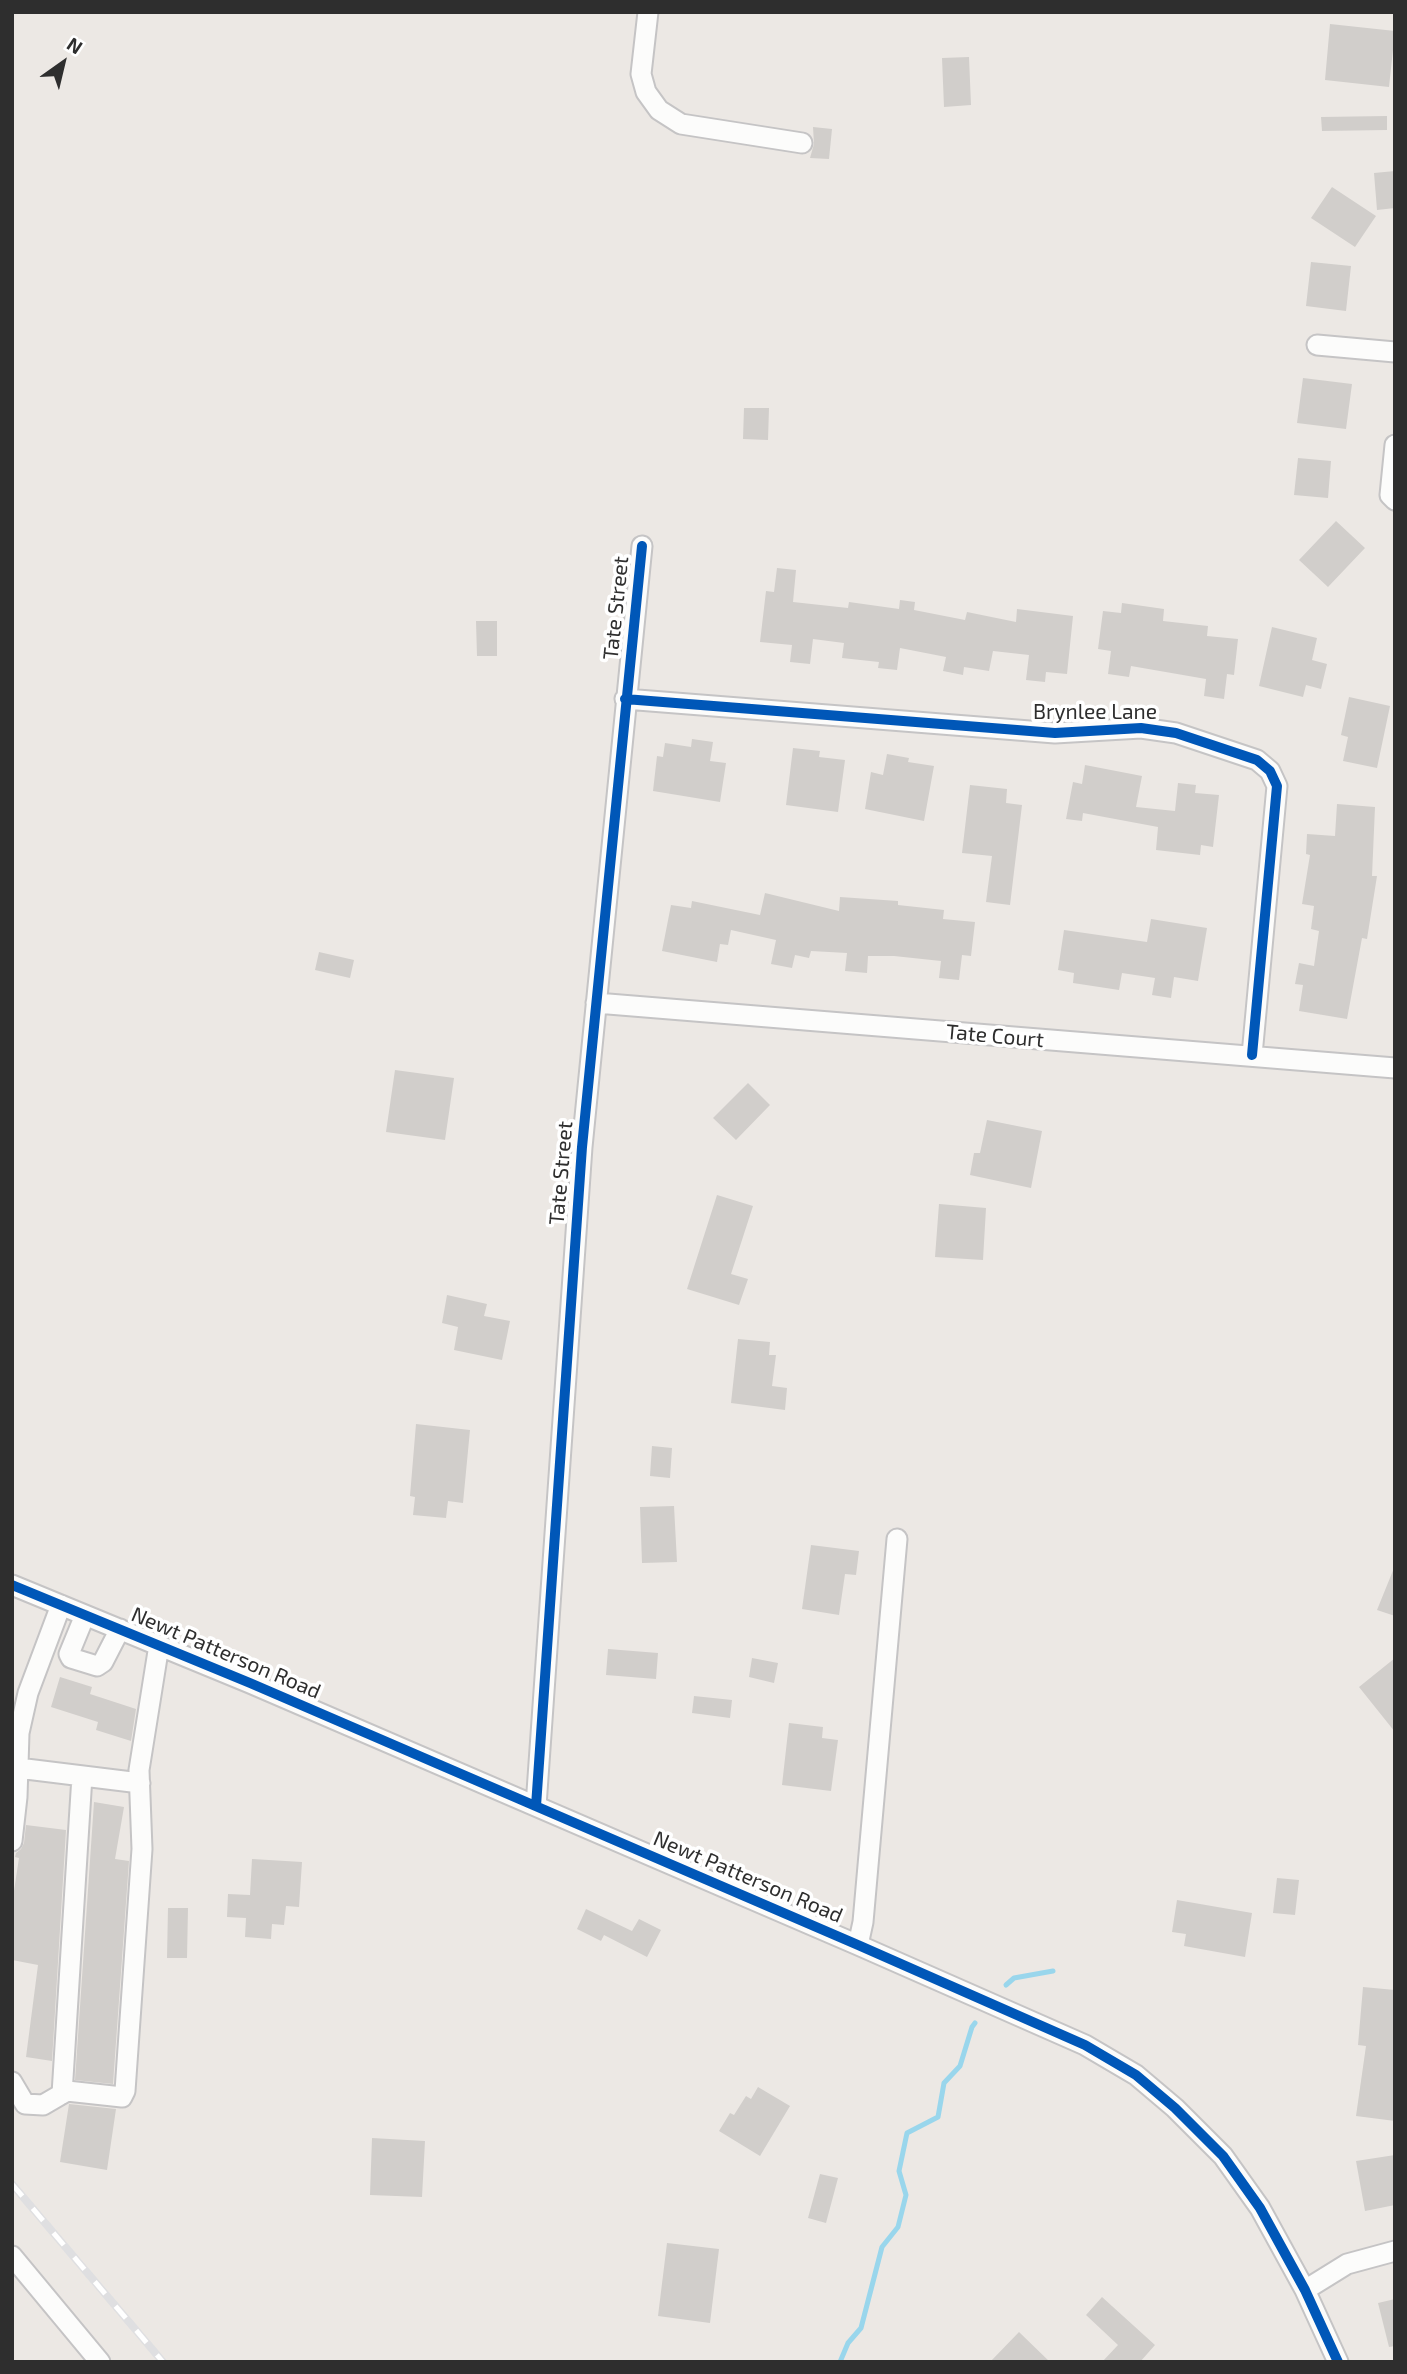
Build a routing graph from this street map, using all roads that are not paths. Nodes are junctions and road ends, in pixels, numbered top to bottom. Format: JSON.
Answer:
{"nodes":[{"id":1,"x":648,"y":12,"type":"edge"},
{"id":2,"x":803,"y":143,"type":"dead end"},
{"id":3,"x":1317,"y":345,"type":"dead end"},
{"id":4,"x":1395,"y":352,"type":"edge"},
{"id":5,"x":1395,"y":444,"type":"edge"},
{"id":6,"x":1393,"y":499,"type":"edge"},
{"id":7,"x":642,"y":546,"type":"dead end"},
{"id":8,"x":625,"y":699,"type":"junction"},
{"id":9,"x":596,"y":1003,"type":"junction"},
{"id":10,"x":1252,"y":1055,"type":"junction"},
{"id":11,"x":1395,"y":1068,"type":"edge"},
{"id":12,"x":897,"y":1539,"type":"dead end"},
{"id":13,"x":12,"y":1585,"type":"edge"},
{"id":14,"x":61,"y":1605,"type":"junction"},
{"id":15,"x":85,"y":1615,"type":"junction"},
{"id":16,"x":120,"y":1629,"type":"junction"},
{"id":17,"x":159,"y":1645,"type":"junction"},
{"id":18,"x":18,"y":1768,"type":"junction"},
{"id":19,"x":82,"y":1776,"type":"junction"},
{"id":20,"x":140,"y":1783,"type":"junction"},
{"id":21,"x":536,"y":1805,"type":"junction"},
{"id":22,"x":12,"y":1842,"type":"edge"},
{"id":23,"x":858,"y":1945,"type":"junction"},
{"id":24,"x":12,"y":2082,"type":"edge"},
{"id":25,"x":62,"y":2094,"type":"junction"},
{"id":26,"x":1395,"y":2251,"type":"edge"},
{"id":27,"x":12,"y":2256,"type":"edge"},
{"id":28,"x":1304,"y":2290,"type":"junction"},
{"id":29,"x":100,"y":2362,"type":"edge"},
{"id":30,"x":1338,"y":2362,"type":"edge"}],
"edges":[{"from":1,"to":2,"type":"street"},
{"from":3,"to":4,"type":"street"},
{"from":5,"to":6,"type":"street"},
{"from":7,"to":8,"type":"street","name":"Tate Street"},
{"from":8,"to":9,"type":"street","name":"Tate Street"},
{"from":8,"to":10,"type":"street","name":"Brynlee Lane"},
{"from":9,"to":10,"type":"street","name":"Tate Court"},
{"from":9,"to":21,"type":"street","name":"Tate Street"},
{"from":10,"to":11,"type":"street","name":"Tate Court"},
{"from":12,"to":23,"type":"street"},
{"from":13,"to":14,"type":"street","name":"Newt Patterson Road"},
{"from":14,"to":15,"type":"street","name":"Newt Patterson Road"},
{"from":14,"to":18,"type":"street"},
{"from":15,"to":16,"type":"street","name":"Newt Patterson Road"},
{"from":15,"to":16,"type":"street"},
{"from":16,"to":17,"type":"street","name":"Newt Patterson Road"},
{"from":17,"to":20,"type":"street"},
{"from":17,"to":21,"type":"street","name":"Newt Patterson Road"},
{"from":18,"to":19,"type":"street"},
{"from":18,"to":22,"type":"street"},
{"from":19,"to":20,"type":"street"},
{"from":19,"to":25,"type":"street"},
{"from":20,"to":25,"type":"street"},
{"from":21,"to":23,"type":"street","name":"Newt Patterson Road"},
{"from":23,"to":28,"type":"street","name":"Newt Patterson Road"},
{"from":24,"to":25,"type":"street"},
{"from":26,"to":28,"type":"street"},
{"from":27,"to":29,"type":"street"},
{"from":28,"to":30,"type":"street","name":"Newt Patterson Road"}]}
